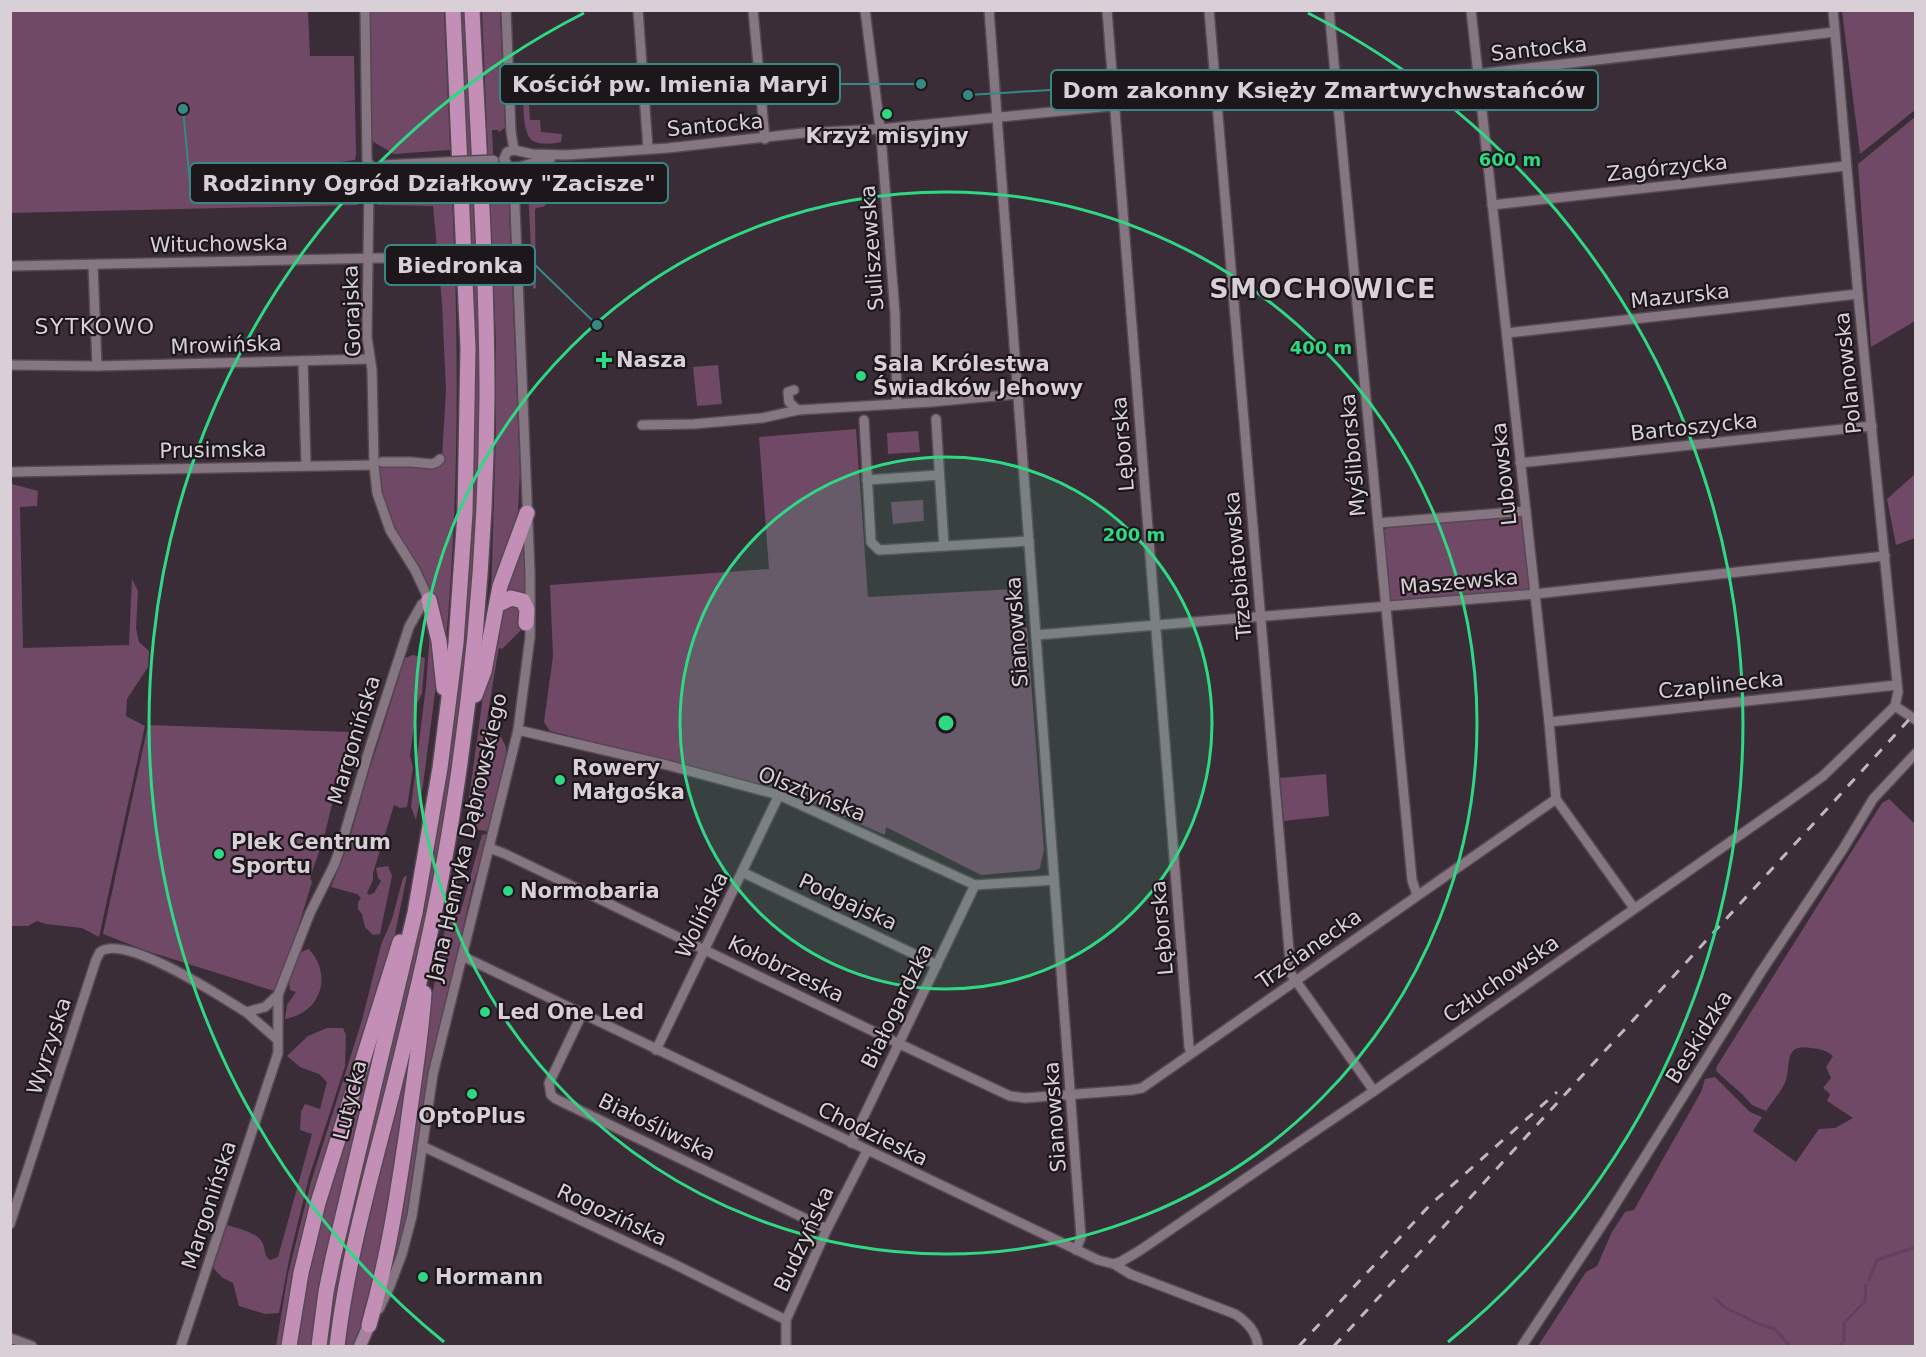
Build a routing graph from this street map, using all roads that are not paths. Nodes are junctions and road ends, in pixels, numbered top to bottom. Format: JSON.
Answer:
{"nodes":[{"id":1,"x":365,"y":10,"type":"edge"},
{"id":2,"x":453,"y":10,"type":"edge"},
{"id":3,"x":472,"y":10,"type":"edge"},
{"id":4,"x":506,"y":10,"type":"edge"},
{"id":5,"x":638,"y":10,"type":"edge"},
{"id":6,"x":753,"y":10,"type":"edge"},
{"id":7,"x":865,"y":10,"type":"edge"},
{"id":8,"x":989,"y":10,"type":"edge"},
{"id":9,"x":1107,"y":10,"type":"edge"},
{"id":10,"x":1209,"y":10,"type":"edge"},
{"id":11,"x":1329,"y":10,"type":"edge"},
{"id":12,"x":1471,"y":10,"type":"edge"},
{"id":13,"x":1833,"y":10,"type":"edge"},
{"id":14,"x":1835,"y":32,"type":"junction"},
{"id":15,"x":1478,"y":74,"type":"junction"},
{"id":16,"x":1336,"y":86,"type":"junction"},
{"id":17,"x":1216,"y":96,"type":"junction"},
{"id":18,"x":1114,"y":106,"type":"junction"},
{"id":19,"x":997,"y":117,"type":"junction"},
{"id":20,"x":880,"y":129,"type":"junction"},
{"id":21,"x":765,"y":139,"type":"junction"},
{"id":22,"x":648,"y":149,"type":"junction"},
{"id":23,"x":516,"y":150,"type":"junction"},
{"id":24,"x":566,"y":154,"type":"junction"},
{"id":25,"x":499,"y":159,"type":"junction"},
{"id":26,"x":1846,"y":166,"type":"junction"},
{"id":27,"x":518,"y":167,"type":"junction"},
{"id":28,"x":373,"y":172,"type":"junction"},
{"id":29,"x":1492,"y":205,"type":"junction"},
{"id":30,"x":429,"y":257,"type":"dead end"},
{"id":31,"x":368,"y":259,"type":"junction"},
{"id":32,"x":93,"y":265,"type":"junction"},
{"id":33,"x":10,"y":266,"type":"edge"},
{"id":34,"x":1858,"y":294,"type":"junction"},
{"id":35,"x":1507,"y":333,"type":"junction"},
{"id":36,"x":370,"y":359,"type":"junction"},
{"id":37,"x":303,"y":361,"type":"junction"},
{"id":38,"x":10,"y":365,"type":"edge"},
{"id":39,"x":97,"y":366,"type":"junction"},
{"id":40,"x":794,"y":390,"type":"dead end"},
{"id":41,"x":1018,"y":394,"type":"junction"},
{"id":42,"x":897,"y":404,"type":"junction"},
{"id":43,"x":798,"y":410,"type":"junction"},
{"id":44,"x":936,"y":419,"type":"dead end"},
{"id":45,"x":864,"y":420,"type":"dead end"},
{"id":46,"x":642,"y":425,"type":"dead end"},
{"id":47,"x":1872,"y":426,"type":"junction"},
{"id":48,"x":440,"y":459,"type":"dead end"},
{"id":49,"x":1520,"y":463,"type":"junction"},
{"id":50,"x":378,"y":464,"type":"junction"},
{"id":51,"x":306,"y":466,"type":"junction"},
{"id":52,"x":10,"y":472,"type":"edge"},
{"id":53,"x":939,"y":475,"type":"junction"},
{"id":54,"x":867,"y":480,"type":"junction"},
{"id":55,"x":1526,"y":511,"type":"junction"},
{"id":56,"x":527,"y":513,"type":"junction"},
{"id":57,"x":1378,"y":523,"type":"junction"},
{"id":58,"x":1029,"y":541,"type":"junction"},
{"id":59,"x":944,"y":546,"type":"junction"},
{"id":60,"x":1885,"y":556,"type":"junction"},
{"id":61,"x":1535,"y":594,"type":"junction"},
{"id":62,"x":429,"y":600,"type":"junction"},
{"id":63,"x":497,"y":605,"type":"junction"},
{"id":64,"x":1386,"y":607,"type":"junction"},
{"id":65,"x":1260,"y":616,"type":"junction"},
{"id":66,"x":526,"y":623,"type":"dead end"},
{"id":67,"x":1156,"y":625,"type":"junction"},
{"id":68,"x":1036,"y":634,"type":"junction"},
{"id":69,"x":1897,"y":685,"type":"junction"},
{"id":70,"x":1895,"y":706,"type":"junction"},
{"id":71,"x":447,"y":718,"type":"junction"},
{"id":72,"x":1916,"y":720,"type":"edge"},
{"id":73,"x":466,"y":721,"type":"junction"},
{"id":74,"x":1549,"y":722,"type":"junction"},
{"id":75,"x":518,"y":730,"type":"junction"},
{"id":76,"x":1916,"y":753,"type":"edge"},
{"id":77,"x":779,"y":795,"type":"junction"},
{"id":78,"x":1556,"y":799,"type":"junction"},
{"id":79,"x":489,"y":849,"type":"junction"},
{"id":80,"x":425,"y":863,"type":"junction"},
{"id":81,"x":742,"y":872,"type":"junction"},
{"id":82,"x":1054,"y":880,"type":"junction"},
{"id":83,"x":975,"y":885,"type":"junction"},
{"id":84,"x":1417,"y":895,"type":"junction"},
{"id":85,"x":1634,"y":908,"type":"junction"},
{"id":86,"x":705,"y":949,"type":"junction"},
{"id":87,"x":426,"y":954,"type":"junction"},
{"id":88,"x":462,"y":956,"type":"junction"},
{"id":89,"x":937,"y":965,"type":"junction"},
{"id":90,"x":1296,"y":980,"type":"junction"},
{"id":91,"x":278,"y":995,"type":"junction"},
{"id":92,"x":246,"y":1012,"type":"junction"},
{"id":93,"x":582,"y":1014,"type":"junction"},
{"id":94,"x":278,"y":1040,"type":"junction"},
{"id":95,"x":899,"y":1045,"type":"junction"},
{"id":96,"x":656,"y":1050,"type":"junction"},
{"id":97,"x":1191,"y":1053,"type":"junction"},
{"id":98,"x":1374,"y":1091,"type":"junction"},
{"id":99,"x":1072,"y":1094,"type":"junction"},
{"id":100,"x":851,"y":1143,"type":"junction"},
{"id":101,"x":422,"y":1146,"type":"junction"},
{"id":102,"x":867,"y":1151,"type":"junction"},
{"id":103,"x":10,"y":1224,"type":"edge"},
{"id":104,"x":827,"y":1229,"type":"junction"},
{"id":105,"x":1076,"y":1250,"type":"junction"},
{"id":106,"x":1114,"y":1264,"type":"junction"},
{"id":107,"x":786,"y":1320,"type":"junction"},
{"id":108,"x":369,"y":1325,"type":"junction"},
{"id":109,"x":10,"y":1338,"type":"edge"},
{"id":110,"x":32,"y":1347,"type":"edge"},
{"id":111,"x":181,"y":1347,"type":"edge"},
{"id":112,"x":289,"y":1347,"type":"edge"},
{"id":113,"x":319,"y":1347,"type":"edge"},
{"id":114,"x":337,"y":1347,"type":"edge"},
{"id":115,"x":360,"y":1347,"type":"edge"},
{"id":116,"x":786,"y":1347,"type":"edge"},
{"id":117,"x":1258,"y":1347,"type":"edge"},
{"id":118,"x":1522,"y":1347,"type":"edge"}],
"edges":[{"from":1,"to":28,"type":"street","name":"Gorajska"},
{"from":2,"to":71,"type":"main road","name":"Jana Henryka Dąbrowskiego"},
{"from":3,"to":73,"type":"main road","name":"Jana Henryka Dąbrowskiego"},
{"from":4,"to":23,"type":"street"},
{"from":5,"to":22,"type":"street"},
{"from":6,"to":21,"type":"street"},
{"from":7,"to":20,"type":"street","name":"Suliszewska"},
{"from":8,"to":19,"type":"street","name":"Sianowska"},
{"from":9,"to":18,"type":"street","name":"Lęborska"},
{"from":10,"to":17,"type":"street","name":"Trzebiatowska"},
{"from":11,"to":16,"type":"street","name":"Myśliborska"},
{"from":12,"to":15,"type":"street","name":"Lubowska"},
{"from":13,"to":14,"type":"street","name":"Polanowska"},
{"from":14,"to":15,"type":"street","name":"Santocka"},
{"from":14,"to":26,"type":"street","name":"Polanowska"},
{"from":15,"to":16,"type":"street","name":"Santocka"},
{"from":15,"to":29,"type":"street","name":"Lubowska"},
{"from":16,"to":17,"type":"street","name":"Santocka"},
{"from":16,"to":57,"type":"street","name":"Myśliborska"},
{"from":17,"to":18,"type":"street","name":"Santocka"},
{"from":17,"to":65,"type":"street","name":"Trzebiatowska"},
{"from":18,"to":19,"type":"street","name":"Santocka"},
{"from":18,"to":67,"type":"street","name":"Lęborska"},
{"from":19,"to":20,"type":"street","name":"Santocka"},
{"from":19,"to":41,"type":"street","name":"Sianowska"},
{"from":20,"to":21,"type":"street","name":"Santocka"},
{"from":20,"to":42,"type":"street","name":"Suliszewska"},
{"from":21,"to":22,"type":"street","name":"Santocka"},
{"from":22,"to":24,"type":"street","name":"Santocka"},
{"from":23,"to":24,"type":"street","name":"Santocka"},
{"from":23,"to":25,"type":"street"},
{"from":23,"to":27,"type":"street","name":"Jana Henryka Dąbrowskiego"},
{"from":24,"to":27,"type":"street","name":"Santocka"},
{"from":25,"to":27,"type":"street"},
{"from":25,"to":28,"type":"street","bridge":true},
{"from":26,"to":29,"type":"street","name":"Zagórzycka"},
{"from":26,"to":34,"type":"street","name":"Polanowska"},
{"from":27,"to":56,"type":"street","name":"Jana Henryka Dąbrowskiego"},
{"from":28,"to":31,"type":"street","name":"Gorajska"},
{"from":29,"to":35,"type":"street","name":"Lubowska"},
{"from":30,"to":31,"type":"street","name":"Wituchowska"},
{"from":31,"to":32,"type":"street","name":"Wituchowska"},
{"from":31,"to":36,"type":"street","name":"Gorajska"},
{"from":32,"to":33,"type":"street","name":"Wituchowska"},
{"from":32,"to":39,"type":"street"},
{"from":34,"to":35,"type":"street","name":"Mazurska"},
{"from":34,"to":47,"type":"street","name":"Polanowska"},
{"from":35,"to":49,"type":"street","name":"Lubowska"},
{"from":36,"to":37,"type":"street","name":"Mrowińska"},
{"from":36,"to":50,"type":"street","name":"Gorajska"},
{"from":37,"to":39,"type":"street","name":"Mrowińska"},
{"from":37,"to":51,"type":"street"},
{"from":38,"to":39,"type":"street","name":"Mrowińska"},
{"from":40,"to":43,"type":"street"},
{"from":41,"to":42,"type":"street"},
{"from":41,"to":58,"type":"street","name":"Sianowska"},
{"from":42,"to":43,"type":"street"},
{"from":43,"to":46,"type":"street"},
{"from":44,"to":53,"type":"street"},
{"from":45,"to":54,"type":"street"},
{"from":47,"to":49,"type":"street","name":"Bartoszycka"},
{"from":47,"to":60,"type":"street","name":"Polanowska"},
{"from":48,"to":50,"type":"street","name":"Prusimska"},
{"from":49,"to":55,"type":"street","name":"Lubowska"},
{"from":50,"to":51,"type":"street","name":"Prusimska"},
{"from":50,"to":62,"type":"street","name":"Gorajska"},
{"from":51,"to":52,"type":"street","name":"Prusimska"},
{"from":53,"to":54,"type":"street"},
{"from":53,"to":59,"type":"street"},
{"from":54,"to":59,"type":"street"},
{"from":55,"to":57,"type":"street"},
{"from":55,"to":61,"type":"street","name":"Lubowska"},
{"from":56,"to":63,"type":"main road"},
{"from":56,"to":75,"type":"street","name":"Jana Henryka Dąbrowskiego"},
{"from":57,"to":64,"type":"street","name":"Myśliborska"},
{"from":58,"to":59,"type":"street"},
{"from":58,"to":68,"type":"street","name":"Sianowska"},
{"from":60,"to":61,"type":"street","name":"Maszewska"},
{"from":60,"to":69,"type":"street","name":"Polanowska"},
{"from":61,"to":64,"type":"street","name":"Maszewska"},
{"from":61,"to":74,"type":"street","name":"Lubowska"},
{"from":62,"to":71,"type":"main road"},
{"from":62,"to":91,"type":"street","name":"Margonińska"},
{"from":63,"to":66,"type":"main road"},
{"from":63,"to":73,"type":"main road"},
{"from":64,"to":65,"type":"street","name":"Maszewska"},
{"from":64,"to":84,"type":"street","name":"Myśliborska"},
{"from":65,"to":67,"type":"street","name":"Maszewska"},
{"from":65,"to":90,"type":"street","name":"Trzebiatowska"},
{"from":67,"to":68,"type":"street","name":"Maszewska"},
{"from":67,"to":97,"type":"street","name":"Lęborska"},
{"from":68,"to":82,"type":"street","name":"Sianowska"},
{"from":69,"to":70,"type":"street","name":"Polanowska"},
{"from":69,"to":74,"type":"street","name":"Czaplinecka"},
{"from":70,"to":72,"type":"street"},
{"from":70,"to":85,"type":"street","name":"Człuchowska"},
{"from":71,"to":80,"type":"main road","name":"Jana Henryka Dąbrowskiego"},
{"from":73,"to":87,"type":"main road","name":"Jana Henryka Dąbrowskiego"},
{"from":74,"to":78,"type":"street","name":"Lubowska"},
{"from":75,"to":77,"type":"street","name":"Olsztyńska"},
{"from":75,"to":79,"type":"street","name":"Jana Henryka Dąbrowskiego"},
{"from":76,"to":118,"type":"street","name":"Beskidzka"},
{"from":77,"to":81,"type":"street","name":"Wolińska"},
{"from":77,"to":83,"type":"street","name":"Olsztyńska"},
{"from":78,"to":84,"type":"street","name":"Trzcianecka"},
{"from":78,"to":85,"type":"street"},
{"from":79,"to":86,"type":"street","name":"Kołobrzeska"},
{"from":79,"to":88,"type":"street","name":"Jana Henryka Dąbrowskiego"},
{"from":80,"to":112,"type":"main road"},
{"from":80,"to":113,"type":"main road","name":"Lutycka"},
{"from":81,"to":86,"type":"street","name":"Wolińska"},
{"from":81,"to":89,"type":"street","name":"Podgajska"},
{"from":82,"to":83,"type":"street","name":"Olsztyńska"},
{"from":82,"to":99,"type":"street","name":"Sianowska"},
{"from":83,"to":89,"type":"street","name":"Białogardzka"},
{"from":84,"to":90,"type":"street","name":"Trzcianecka"},
{"from":85,"to":98,"type":"street","name":"Człuchowska"},
{"from":86,"to":95,"type":"street","name":"Kołobrzeska"},
{"from":86,"to":96,"type":"street","name":"Wolińska"},
{"from":87,"to":108,"type":"main road"},
{"from":87,"to":114,"type":"main road","name":"Lutycka"},
{"from":88,"to":93,"type":"street","name":"Chodzieska"},
{"from":88,"to":101,"type":"street","name":"Jana Henryka Dąbrowskiego"},
{"from":89,"to":95,"type":"street","name":"Białogardzka"},
{"from":90,"to":97,"type":"street","name":"Trzcianecka"},
{"from":90,"to":98,"type":"street","name":"Trzebiatowska"},
{"from":91,"to":92,"type":"street"},
{"from":91,"to":94,"type":"street","name":"Margonińska"},
{"from":92,"to":94,"type":"street"},
{"from":92,"to":103,"type":"street","name":"Wyrzyska"},
{"from":93,"to":96,"type":"street","name":"Chodzieska"},
{"from":93,"to":104,"type":"street","name":"Białośliwska"},
{"from":94,"to":111,"type":"street","name":"Margonińska"},
{"from":95,"to":99,"type":"street","name":"Kołobrzeska"},
{"from":95,"to":100,"type":"street","name":"Białogardzka"},
{"from":96,"to":100,"type":"street","name":"Chodzieska"},
{"from":97,"to":99,"type":"street","name":"Trzcianecka"},
{"from":98,"to":106,"type":"street","name":"Człuchowska"},
{"from":99,"to":105,"type":"street","name":"Sianowska"},
{"from":100,"to":102,"type":"street","name":"Chodzieska"},
{"from":101,"to":107,"type":"street","name":"Rogozińska"},
{"from":101,"to":108,"type":"street","name":"Jana Henryka Dąbrowskiego"},
{"from":102,"to":104,"type":"street","name":"Budzyńska"},
{"from":102,"to":105,"type":"street","name":"Chodzieska"},
{"from":104,"to":107,"type":"street","name":"Budzyńska"},
{"from":105,"to":106,"type":"street","name":"Chodzieska"},
{"from":106,"to":117,"type":"street","name":"Chodzieska"},
{"from":107,"to":116,"type":"street","name":"Budzyńska"},
{"from":108,"to":115,"type":"main road"},
{"from":109,"to":110,"type":"street"}]}
